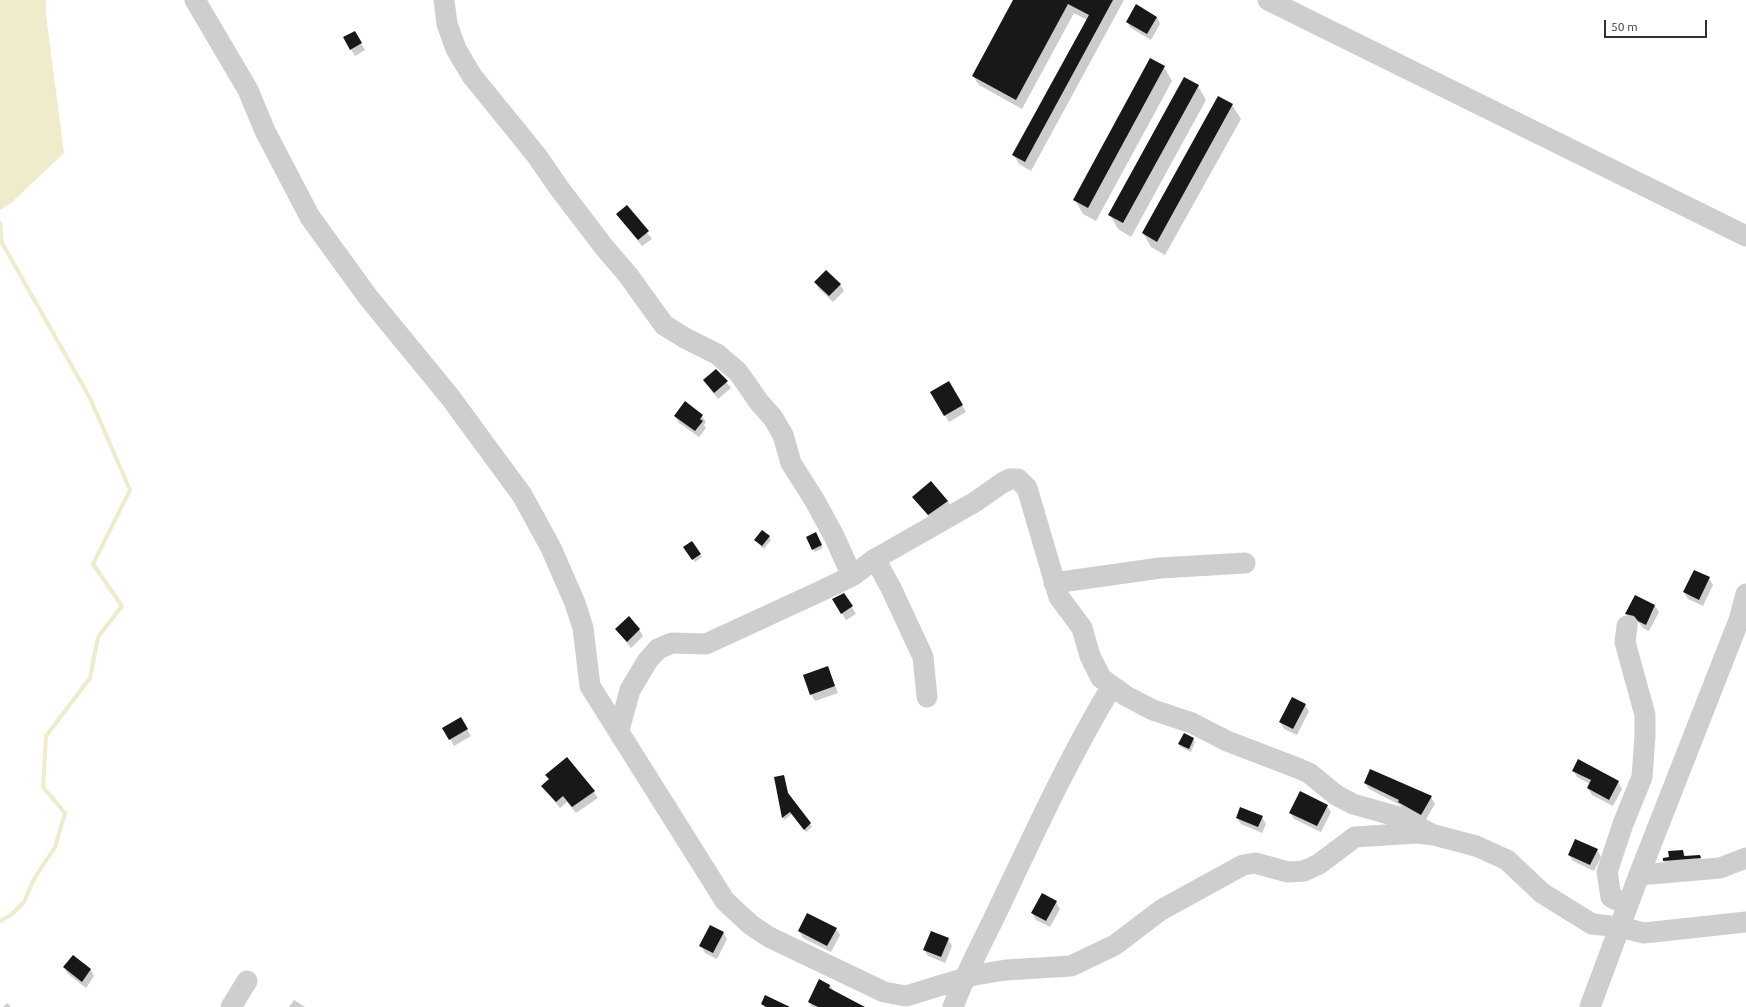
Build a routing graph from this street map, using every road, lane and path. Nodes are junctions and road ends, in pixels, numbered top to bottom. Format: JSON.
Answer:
{"nodes":[{"id":1,"x":195,"y":0,"type":"edge"},
{"id":2,"x":444,"y":0,"type":"edge"},
{"id":3,"x":1268,"y":0,"type":"edge"},
{"id":4,"x":1746,"y":236,"type":"edge"},
{"id":5,"x":875,"y":559,"type":"junction"},
{"id":6,"x":1246,"y":563,"type":"dead end"},
{"id":7,"x":852,"y":576,"type":"junction"},
{"id":8,"x":1054,"y":583,"type":"junction"},
{"id":9,"x":1746,"y":594,"type":"edge"},
{"id":10,"x":1627,"y":626,"type":"dead end"},
{"id":11,"x":1112,"y":686,"type":"junction"},
{"id":12,"x":927,"y":697,"type":"dead end"},
{"id":13,"x":619,"y":730,"type":"junction"},
{"id":14,"x":1434,"y":834,"type":"junction"},
{"id":15,"x":1746,"y":858,"type":"edge"},
{"id":16,"x":1638,"y":875,"type":"junction"},
{"id":17,"x":1627,"y":905,"type":"junction"},
{"id":18,"x":1746,"y":922,"type":"edge"},
{"id":19,"x":1620,"y":927,"type":"junction"},
{"id":20,"x":964,"y":978,"type":"junction"},
{"id":21,"x":247,"y":981,"type":"dead end"},
{"id":22,"x":913,"y":1001,"type":"edge"},
{"id":23,"x":231,"y":1007,"type":"edge"},
{"id":24,"x":953,"y":1007,"type":"edge"},
{"id":25,"x":1590,"y":1007,"type":"edge"}],
"edges":[{"from":1,"to":13,"type":"street"},
{"from":2,"to":7,"type":"street"},
{"from":3,"to":4,"type":"street"},
{"from":5,"to":7,"type":"street"},
{"from":5,"to":8,"type":"street"},
{"from":5,"to":12,"type":"street"},
{"from":6,"to":8,"type":"street"},
{"from":7,"to":13,"type":"street"},
{"from":8,"to":11,"type":"street"},
{"from":9,"to":16,"type":"street"},
{"from":10,"to":17,"type":"street"},
{"from":11,"to":14,"type":"street"},
{"from":11,"to":20,"type":"street"},
{"from":13,"to":22,"type":"street"},
{"from":14,"to":19,"type":"street"},
{"from":14,"to":20,"type":"street"},
{"from":15,"to":16,"type":"street"},
{"from":16,"to":17,"type":"street"},
{"from":17,"to":19,"type":"street"},
{"from":18,"to":19,"type":"street"},
{"from":19,"to":25,"type":"street"},
{"from":20,"to":22,"type":"street"},
{"from":20,"to":24,"type":"street"},
{"from":21,"to":23,"type":"street"}]}
